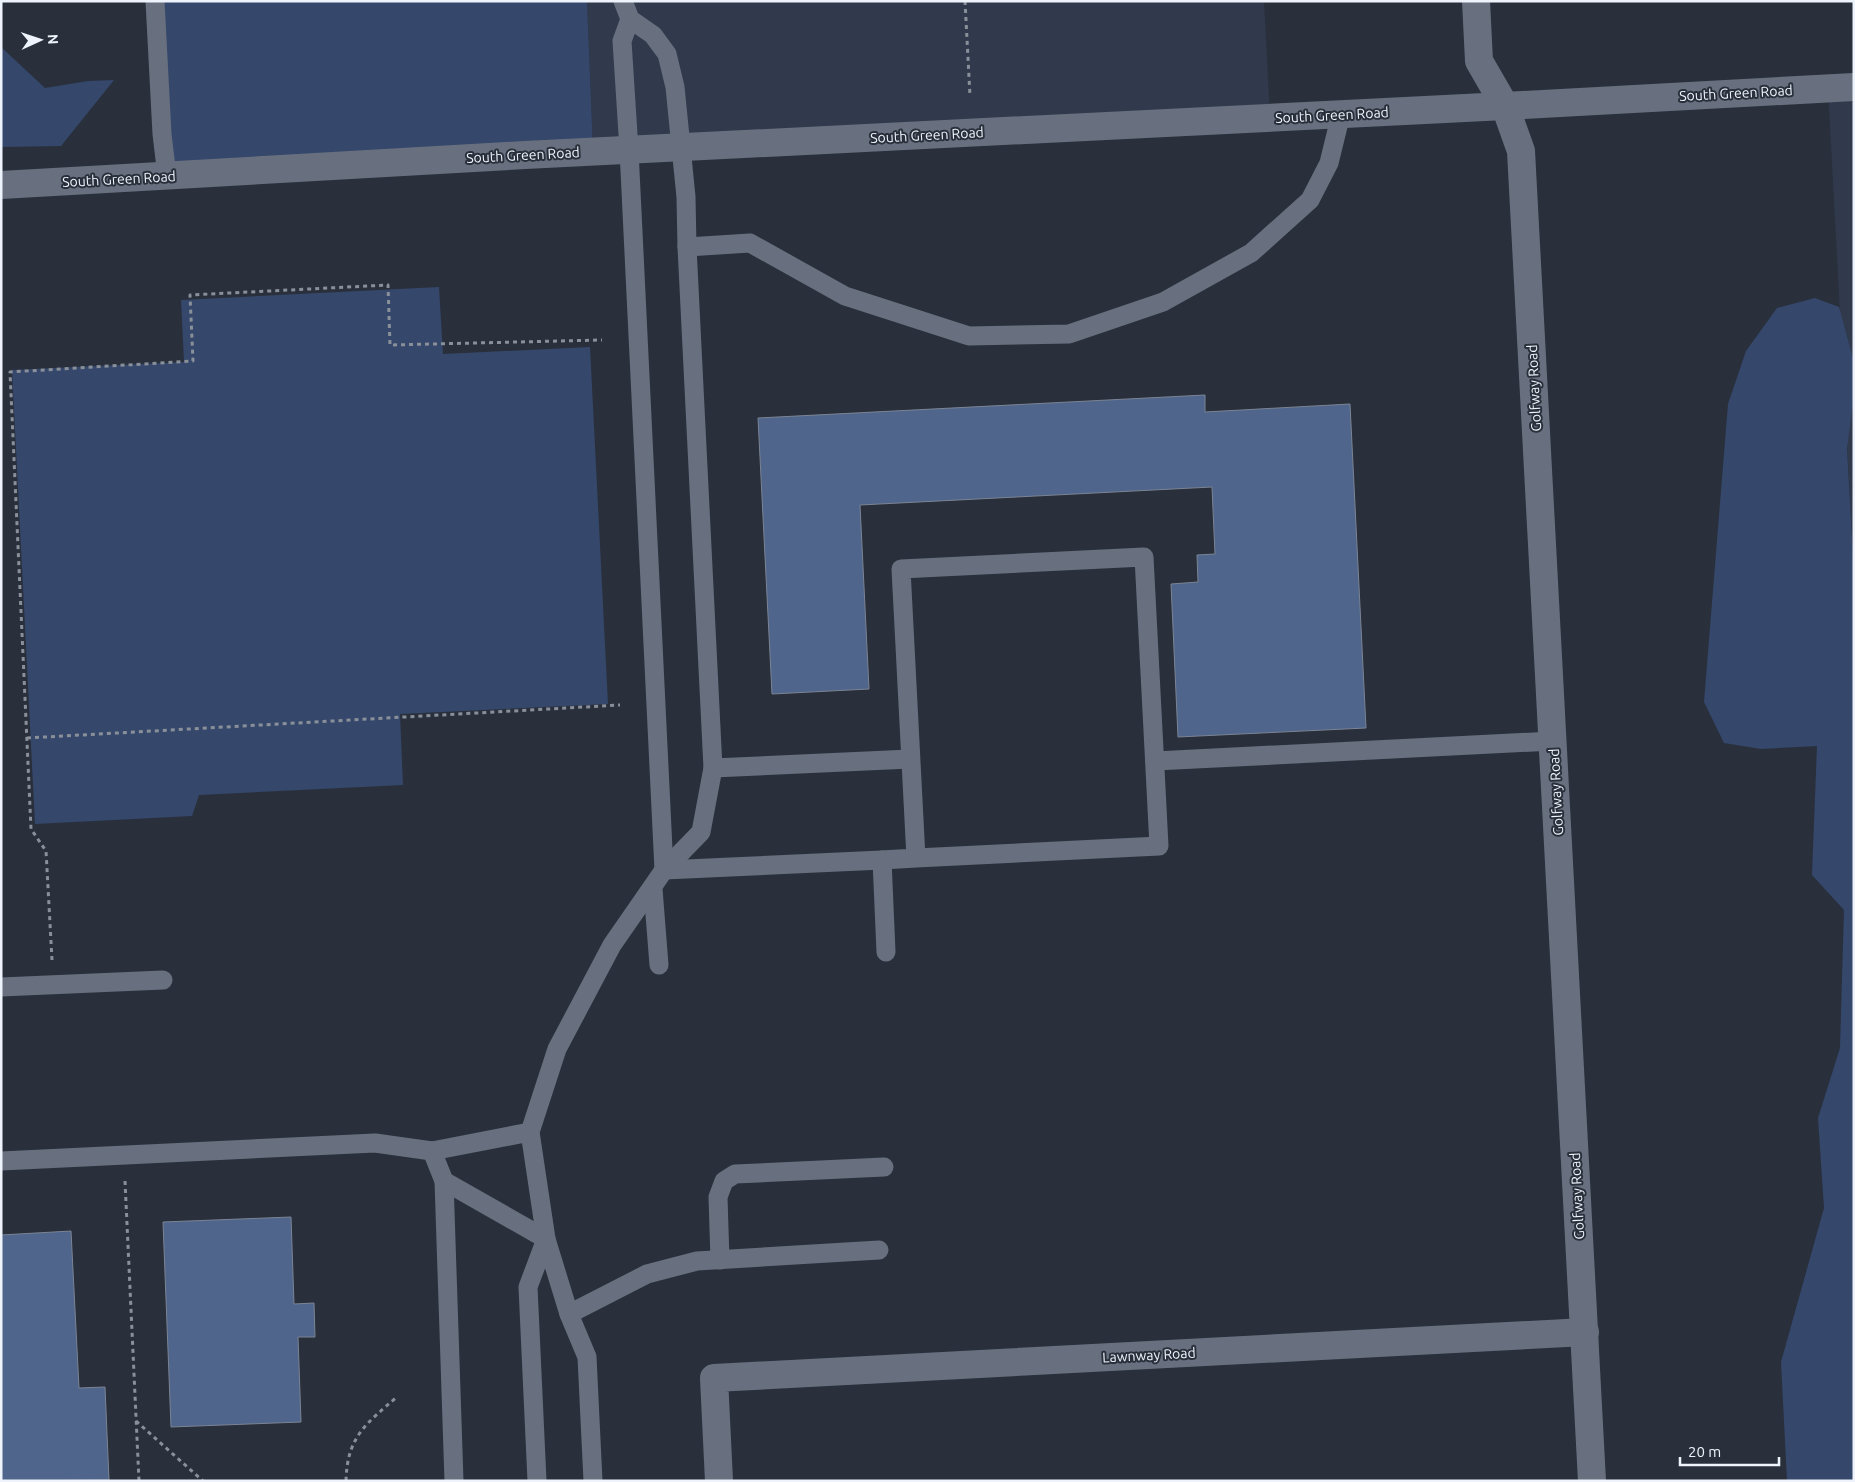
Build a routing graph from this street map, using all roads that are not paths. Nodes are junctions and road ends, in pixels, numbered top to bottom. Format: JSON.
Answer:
{"nodes":[{"id":1,"x":155,"y":1,"type":"edge"},
{"id":2,"x":623,"y":1,"type":"edge"},
{"id":3,"x":1476,"y":1,"type":"edge"},
{"id":4,"x":630,"y":19,"type":"junction"},
{"id":5,"x":1854,"y":87,"type":"edge"},
{"id":6,"x":1505,"y":106,"type":"junction"},
{"id":7,"x":1340,"y":114,"type":"junction"},
{"id":8,"x":681,"y":146,"type":"junction"},
{"id":9,"x":629,"y":150,"type":"junction"},
{"id":10,"x":166,"y":176,"type":"junction"},
{"id":11,"x":1,"y":186,"type":"edge"},
{"id":12,"x":687,"y":248,"type":"junction"},
{"id":13,"x":1553,"y":741,"type":"junction"},
{"id":14,"x":910,"y":758,"type":"junction"},
{"id":15,"x":1155,"y":761,"type":"junction"},
{"id":16,"x":713,"y":768,"type":"junction"},
{"id":17,"x":916,"y":858,"type":"junction"},
{"id":18,"x":882,"y":860,"type":"junction"},
{"id":19,"x":664,"y":870,"type":"junction"},
{"id":20,"x":653,"y":889,"type":"junction"},
{"id":21,"x":886,"y":952,"type":"dead end"},
{"id":22,"x":659,"y":965,"type":"dead end"},
{"id":23,"x":163,"y":980,"type":"dead end"},
{"id":24,"x":1,"y":986,"type":"edge"},
{"id":25,"x":530,"y":1132,"type":"junction"},
{"id":26,"x":432,"y":1151,"type":"junction"},
{"id":27,"x":1,"y":1161,"type":"edge"},
{"id":28,"x":884,"y":1167,"type":"dead end"},
{"id":29,"x":444,"y":1180,"type":"junction"},
{"id":30,"x":546,"y":1240,"type":"junction"},
{"id":31,"x":879,"y":1250,"type":"dead end"},
{"id":32,"x":720,"y":1260,"type":"junction"},
{"id":33,"x":569,"y":1314,"type":"junction"},
{"id":34,"x":1585,"y":1332,"type":"junction"},
{"id":35,"x":454,"y":1481,"type":"edge"},
{"id":36,"x":537,"y":1481,"type":"edge"},
{"id":37,"x":593,"y":1481,"type":"edge"},
{"id":38,"x":719,"y":1481,"type":"edge"},
{"id":39,"x":1592,"y":1481,"type":"edge"}],
"edges":[{"from":1,"to":10,"type":"lane"},
{"from":2,"to":4,"type":"lane"},
{"from":3,"to":6,"type":"street","name":"Golfway Road"},
{"from":4,"to":8,"type":"lane"},
{"from":4,"to":9,"type":"lane"},
{"from":5,"to":6,"type":"street","name":"South Green Road"},
{"from":6,"to":7,"type":"street","name":"South Green Road"},
{"from":6,"to":13,"type":"street","name":"Golfway Road"},
{"from":7,"to":8,"type":"street","name":"South Green Road"},
{"from":7,"to":12,"type":"lane"},
{"from":8,"to":9,"type":"street","name":"South Green Road"},
{"from":8,"to":12,"type":"lane"},
{"from":9,"to":10,"type":"street","name":"South Green Road"},
{"from":9,"to":19,"type":"lane"},
{"from":10,"to":11,"type":"street","name":"South Green Road"},
{"from":12,"to":16,"type":"lane"},
{"from":13,"to":15,"type":"lane"},
{"from":13,"to":34,"type":"street","name":"Golfway Road"},
{"from":14,"to":15,"type":"lane"},
{"from":14,"to":16,"type":"lane"},
{"from":14,"to":17,"type":"lane"},
{"from":15,"to":17,"type":"lane"},
{"from":16,"to":19,"type":"lane"},
{"from":17,"to":18,"type":"lane"},
{"from":18,"to":19,"type":"lane"},
{"from":18,"to":21,"type":"lane"},
{"from":19,"to":20,"type":"lane"},
{"from":20,"to":22,"type":"lane"},
{"from":20,"to":25,"type":"lane"},
{"from":23,"to":24,"type":"lane"},
{"from":25,"to":26,"type":"lane"},
{"from":25,"to":30,"type":"lane"},
{"from":26,"to":27,"type":"lane"},
{"from":26,"to":29,"type":"lane"},
{"from":28,"to":32,"type":"lane"},
{"from":29,"to":30,"type":"lane"},
{"from":29,"to":35,"type":"lane"},
{"from":30,"to":33,"type":"lane"},
{"from":30,"to":36,"type":"lane"},
{"from":31,"to":32,"type":"lane"},
{"from":32,"to":33,"type":"lane"},
{"from":33,"to":37,"type":"lane"},
{"from":34,"to":38,"type":"street","name":"Lawnway Road"},
{"from":34,"to":39,"type":"street","name":"Golfway Road"}]}
